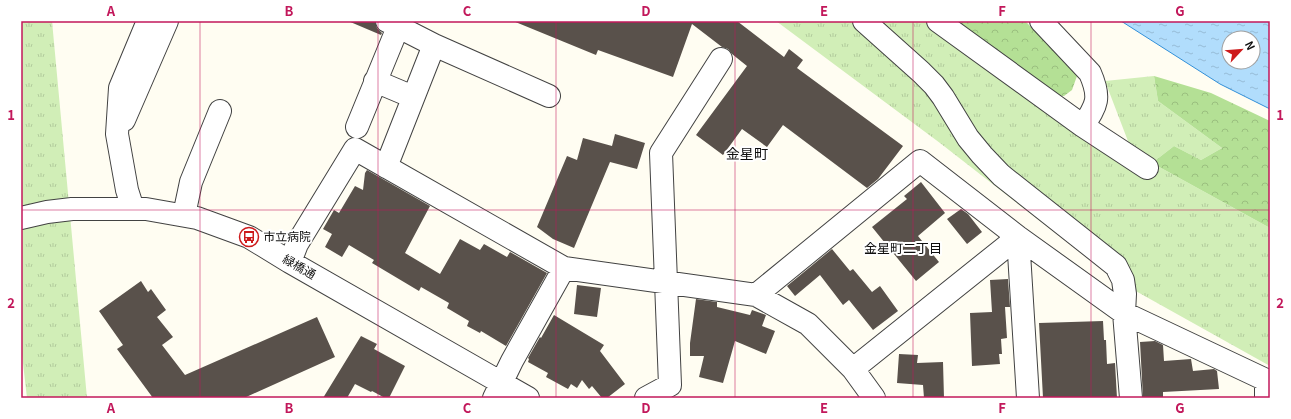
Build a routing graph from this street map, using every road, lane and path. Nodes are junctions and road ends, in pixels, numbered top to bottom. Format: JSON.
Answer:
{"nodes":[{"id":1,"x":148,"y":21,"type":"edge"},
{"id":2,"x":168,"y":21,"type":"edge"},
{"id":3,"x":864,"y":21,"type":"edge"},
{"id":4,"x":938,"y":21,"type":"edge"},
{"id":5,"x":1041,"y":21,"type":"edge"},
{"id":6,"x":392,"y":24,"type":"edge"},
{"id":7,"x":434,"y":45,"type":"junction"},
{"id":8,"x":721,"y":59,"type":"dead end"},
{"id":9,"x":375,"y":81,"type":"junction"},
{"id":10,"x":549,"y":96,"type":"dead end"},
{"id":11,"x":413,"y":97,"type":"junction"},
{"id":12,"x":220,"y":111,"type":"dead end"},
{"id":13,"x":1083,"y":126,"type":"junction"},
{"id":14,"x":357,"y":127,"type":"dead end"},
{"id":15,"x":117,"y":134,"type":"junction"},
{"id":16,"x":386,"y":167,"type":"junction"},
{"id":17,"x":1147,"y":168,"type":"dead end"},
{"id":18,"x":133,"y":209,"type":"junction"},
{"id":19,"x":184,"y":215,"type":"junction"},
{"id":20,"x":21,"y":218,"type":"edge"},
{"id":21,"x":1018,"y":237,"type":"junction"},
{"id":22,"x":290,"y":262,"type":"junction"},
{"id":23,"x":564,"y":268,"type":"junction"},
{"id":24,"x":666,"y":283,"type":"junction"},
{"id":25,"x":756,"y":295,"type":"junction"},
{"id":26,"x":1124,"y":313,"type":"junction"},
{"id":27,"x":853,"y":369,"type":"junction"},
{"id":28,"x":498,"y":391,"type":"edge"},
{"id":29,"x":528,"y":398,"type":"edge"},
{"id":30,"x":646,"y":398,"type":"edge"},
{"id":31,"x":874,"y":398,"type":"edge"},
{"id":32,"x":1028,"y":398,"type":"edge"},
{"id":33,"x":1131,"y":398,"type":"edge"},
{"id":34,"x":1266,"y":398,"type":"edge"}],
"edges":[{"from":1,"to":15,"type":"street"},
{"from":2,"to":15,"type":"street"},
{"from":3,"to":26,"type":"street"},
{"from":4,"to":13,"type":"street"},
{"from":5,"to":13,"type":"street"},
{"from":6,"to":7,"type":"street"},
{"from":6,"to":9,"type":"street"},
{"from":7,"to":10,"type":"street"},
{"from":7,"to":11,"type":"street"},
{"from":8,"to":24,"type":"street"},
{"from":9,"to":11,"type":"street"},
{"from":9,"to":14,"type":"street"},
{"from":11,"to":16,"type":"street"},
{"from":12,"to":19,"type":"street"},
{"from":13,"to":17,"type":"street"},
{"from":15,"to":18,"type":"street"},
{"from":16,"to":22,"type":"street"},
{"from":16,"to":23,"type":"street"},
{"from":18,"to":19,"type":"street","name":"緑橋通"},
{"from":18,"to":20,"type":"street","name":"緑橋通"},
{"from":19,"to":22,"type":"street","name":"緑橋通"},
{"from":21,"to":25,"type":"street"},
{"from":21,"to":26,"type":"street"},
{"from":21,"to":27,"type":"street"},
{"from":21,"to":32,"type":"street"},
{"from":22,"to":28,"type":"street","name":"緑橋通"},
{"from":23,"to":24,"type":"street"},
{"from":23,"to":28,"type":"street"},
{"from":24,"to":25,"type":"street"},
{"from":24,"to":30,"type":"street"},
{"from":25,"to":27,"type":"street"},
{"from":26,"to":33,"type":"street"},
{"from":26,"to":34,"type":"street"},
{"from":27,"to":31,"type":"street"},
{"from":28,"to":29,"type":"street","name":"緑橋通"}]}
